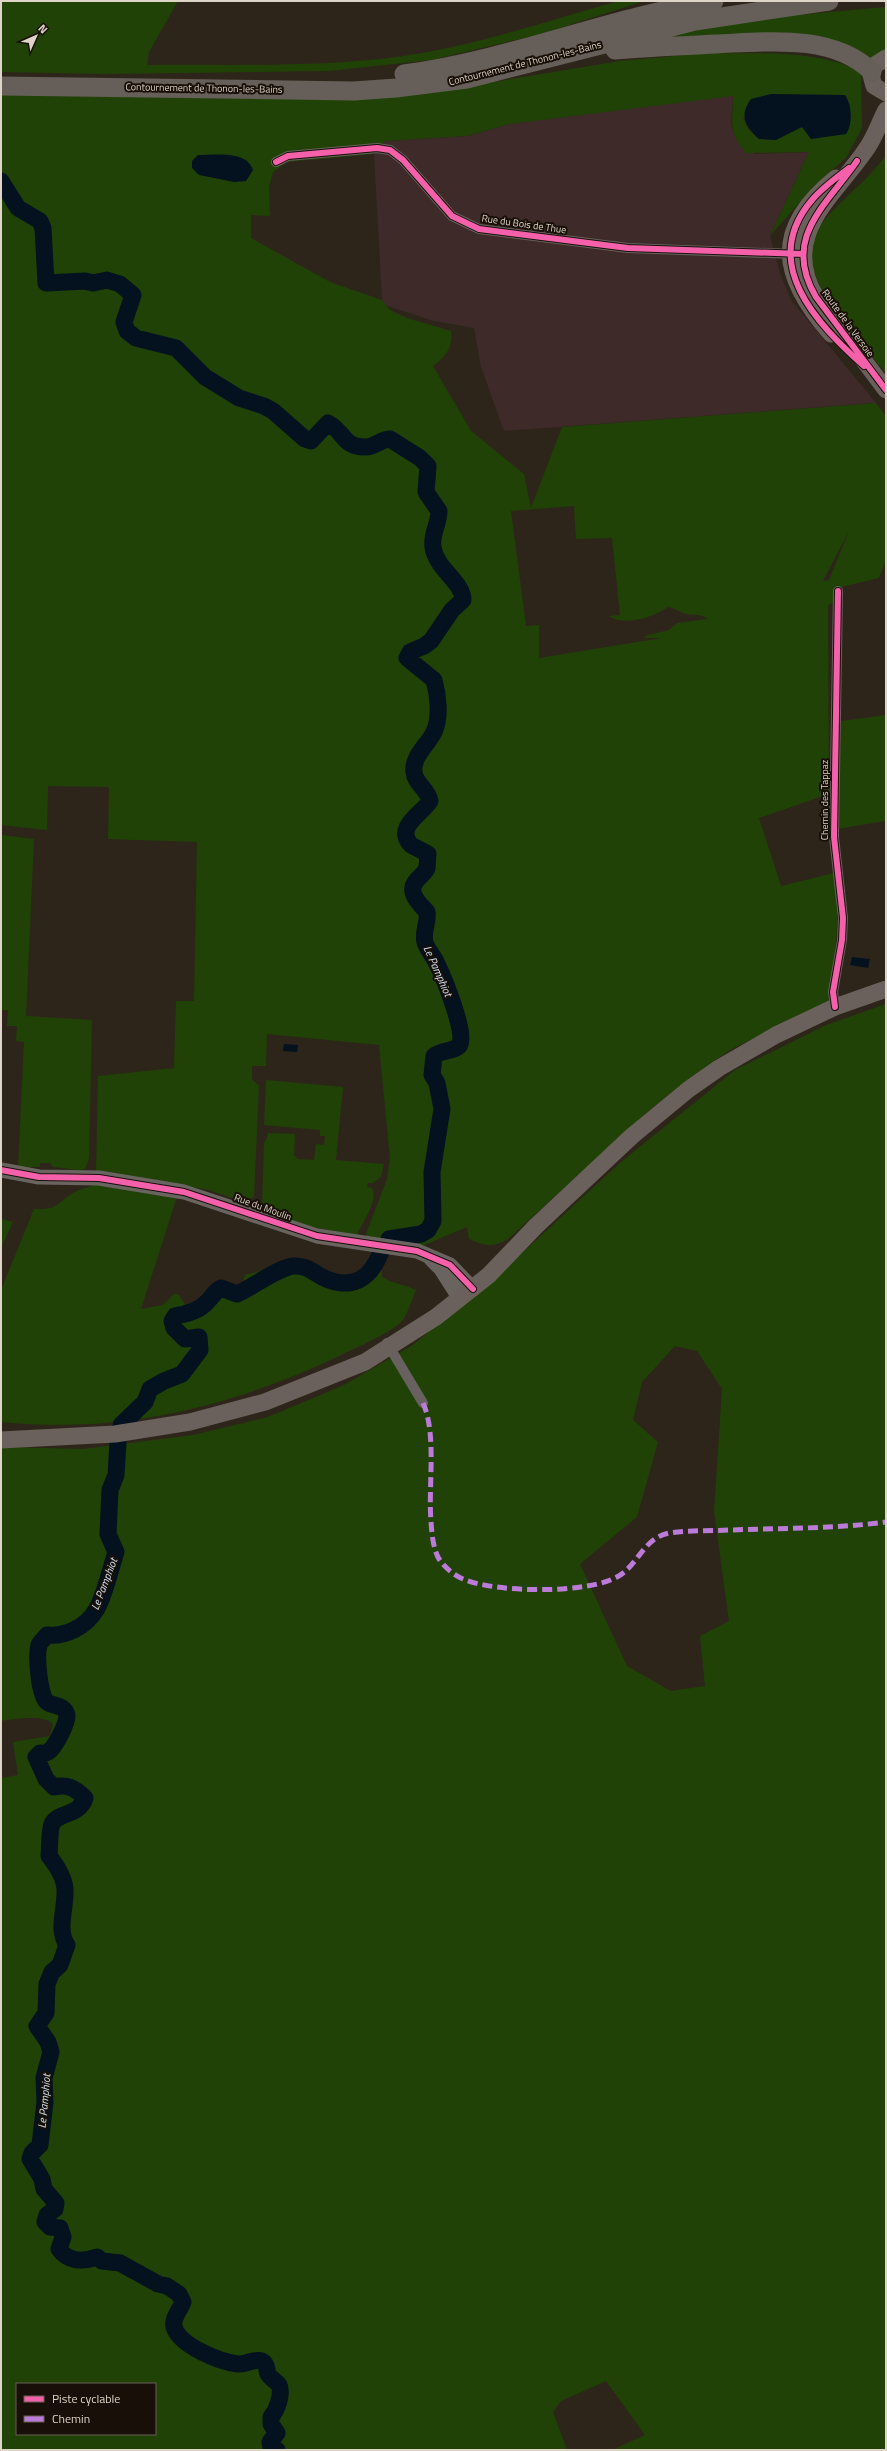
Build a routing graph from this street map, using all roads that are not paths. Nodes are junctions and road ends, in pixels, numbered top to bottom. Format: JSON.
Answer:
{"nodes":[{"id":1,"x":673,"y":1,"type":"edge"},
{"id":2,"x":714,"y":1,"type":"edge"},
{"id":3,"x":828,"y":1,"type":"edge"},
{"id":4,"x":601,"y":28,"type":"junction"},
{"id":5,"x":570,"y":53,"type":"junction"},
{"id":6,"x":881,"y":71,"type":"edge"},
{"id":7,"x":1,"y":78,"type":"edge"},
{"id":8,"x":153,"y":82,"type":"junction"},
{"id":9,"x":1,"y":86,"type":"edge"},
{"id":10,"x":884,"y":114,"type":"edge"},
{"id":11,"x":276,"y":162,"type":"dead end"},
{"id":12,"x":797,"y":254,"type":"junction"},
{"id":13,"x":886,"y":390,"type":"edge"},
{"id":14,"x":838,"y":591,"type":"dead end"},
{"id":15,"x":886,"y":989,"type":"edge"},
{"id":16,"x":835,"y":1007,"type":"junction"},
{"id":17,"x":1,"y":1170,"type":"edge"},
{"id":18,"x":426,"y":1255,"type":"junction"},
{"id":19,"x":470,"y":1285,"type":"junction"},
{"id":20,"x":457,"y":1295,"type":"junction"},
{"id":21,"x":388,"y":1344,"type":"junction"},
{"id":22,"x":423,"y":1403,"type":"dead end"},
{"id":23,"x":1,"y":1431,"type":"edge"},
{"id":24,"x":66,"y":1437,"type":"junction"},
{"id":25,"x":1,"y":1440,"type":"edge"}],
"edges":[{"from":1,"to":4,"type":"highway"},
{"from":2,"to":4,"type":"highway","name":"Contournement de Thonon-les-Bains"},
{"from":3,"to":5,"type":"highway","name":"Contournement de Thonon-les-Bains"},
{"from":4,"to":8,"type":"highway","name":"Contournement de Thonon-les-Bains"},
{"from":5,"to":6,"type":"highway"},
{"from":5,"to":8,"type":"highway","name":"Contournement de Thonon-les-Bains"},
{"from":6,"to":10,"type":"main road","name":"Route de la Versoie"},
{"from":7,"to":8,"type":"highway","name":"Contournement de Thonon-les-Bains"},
{"from":8,"to":9,"type":"highway","name":"Contournement de Thonon-les-Bains"},
{"from":10,"to":12,"type":"main road","name":"Route de la Versoie"},
{"from":11,"to":12,"type":"street","name":"Rue du Bois de Thue"},
{"from":12,"to":13,"type":"main road","name":"Route de la Versoie"},
{"from":14,"to":16,"type":"street","name":"Chemin des Tappaz"},
{"from":15,"to":16,"type":"main road"},
{"from":16,"to":19,"type":"main road"},
{"from":17,"to":18,"type":"street","name":"Rue du Moulin"},
{"from":18,"to":19,"type":"street","name":"Rue du Moulin"},
{"from":18,"to":20,"type":"street","name":"Rue du Moulin"},
{"from":19,"to":20,"type":"main road"},
{"from":20,"to":21,"type":"main road"},
{"from":21,"to":22,"type":"street"},
{"from":21,"to":24,"type":"main road"},
{"from":23,"to":24,"type":"main road"},
{"from":24,"to":25,"type":"main road"}]}
